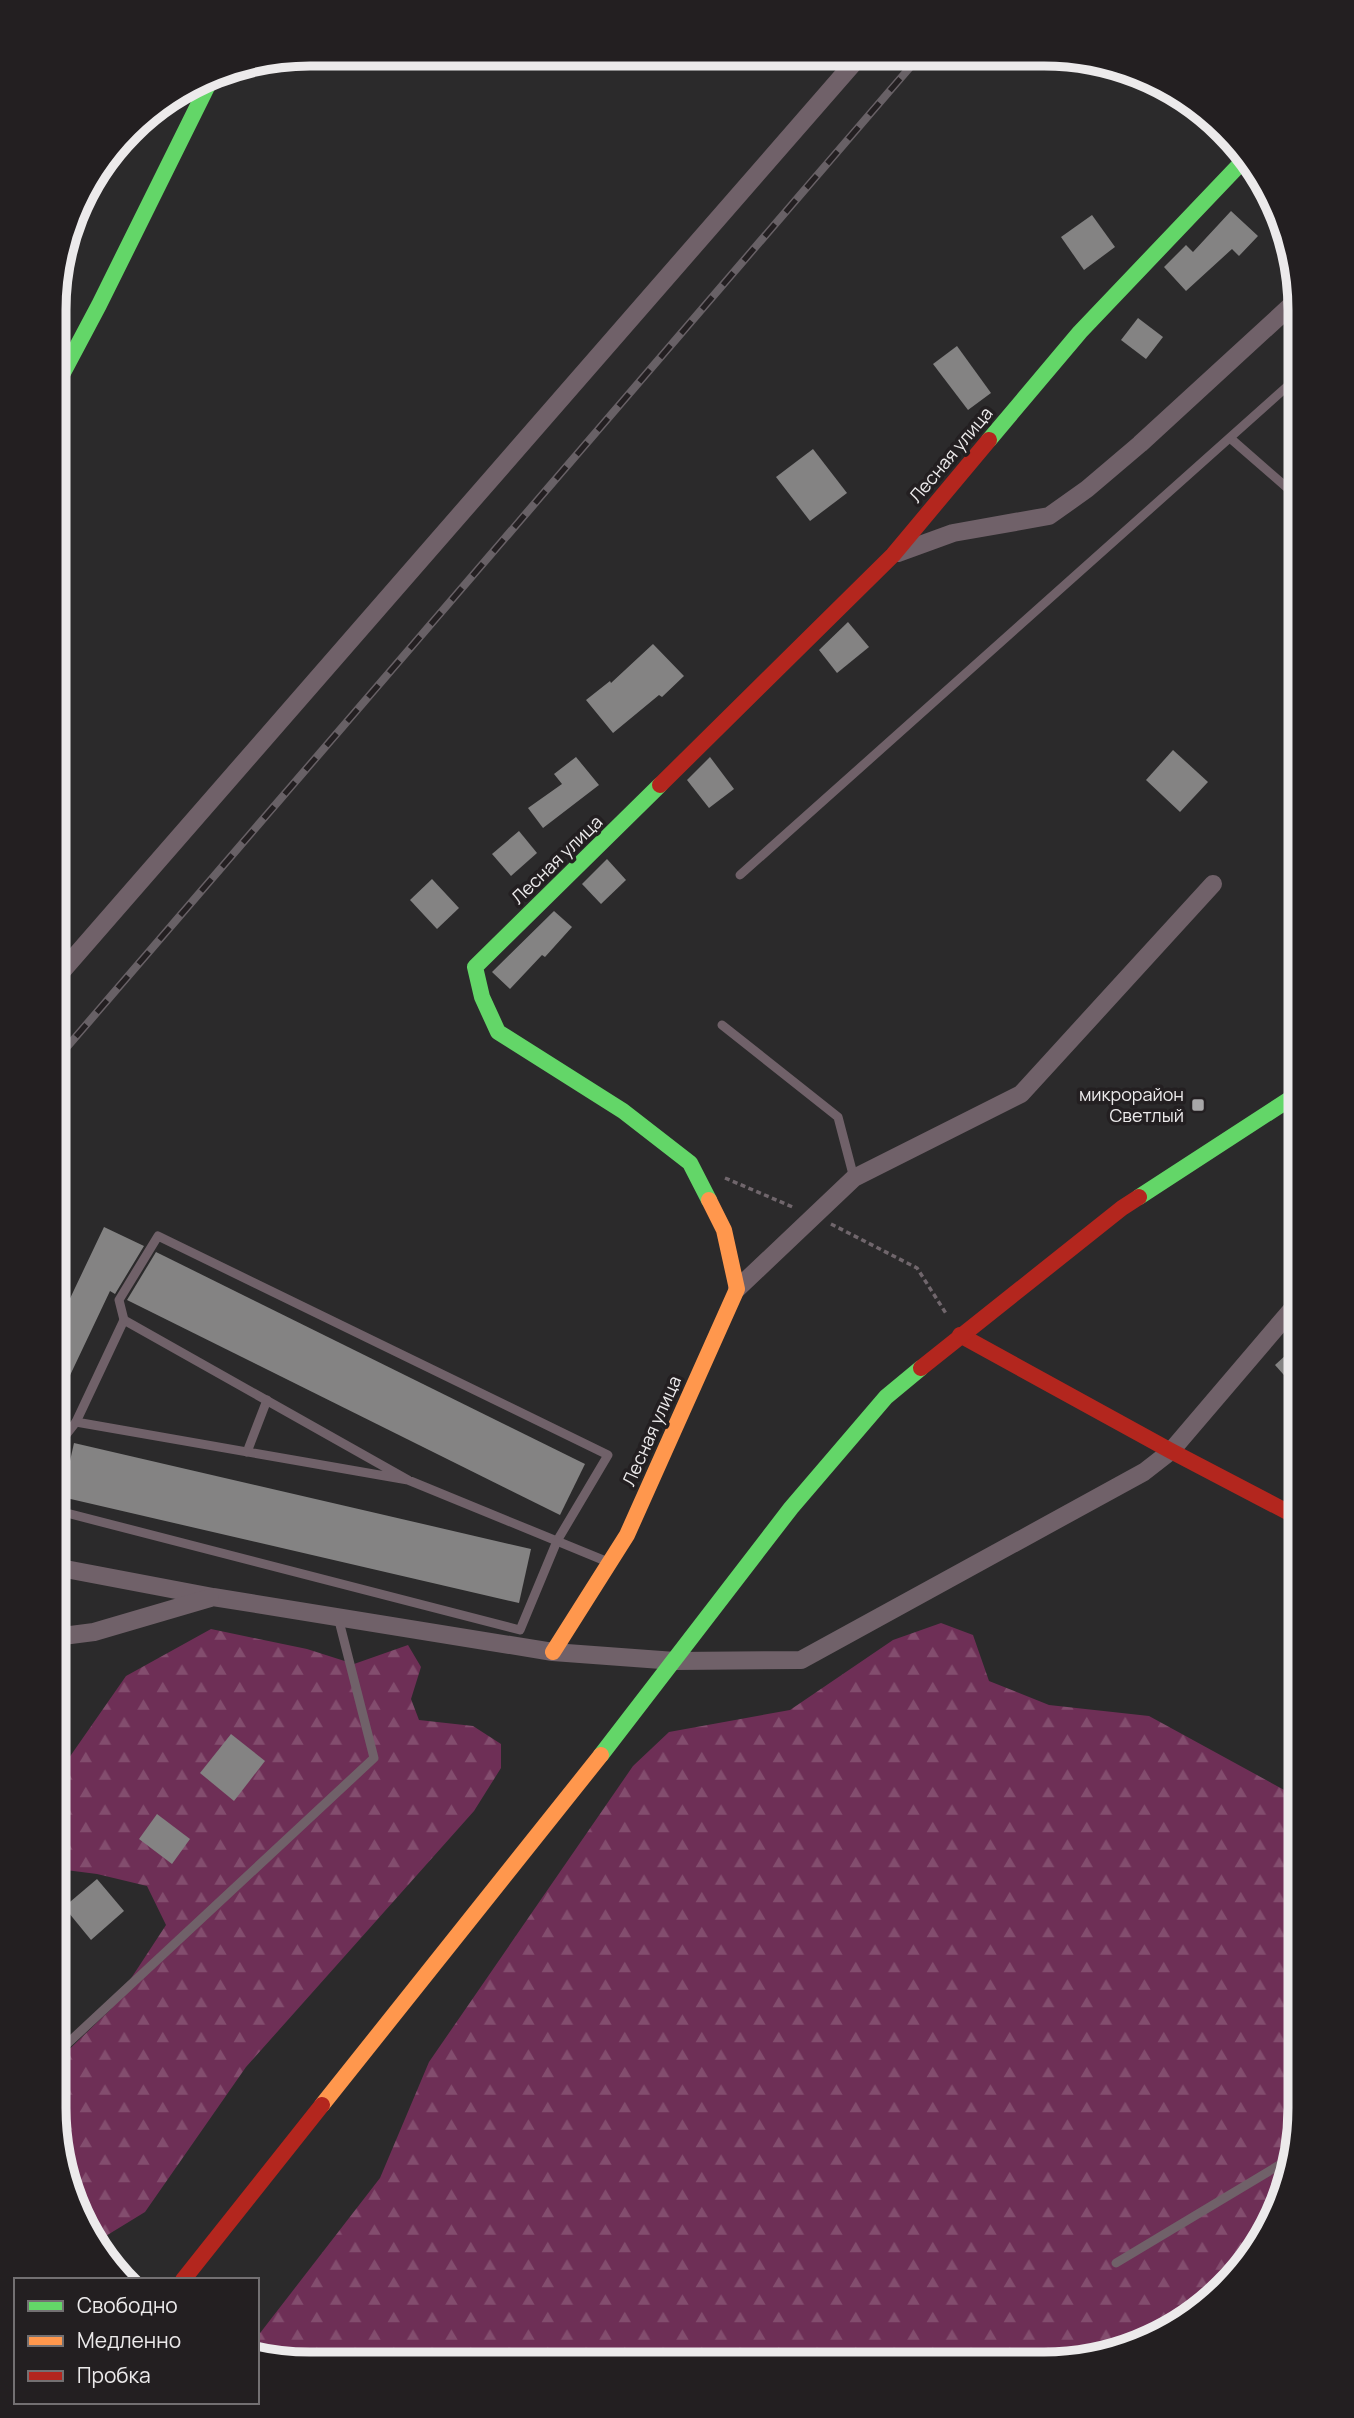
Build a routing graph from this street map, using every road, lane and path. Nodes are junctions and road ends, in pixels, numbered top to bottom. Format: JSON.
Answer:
{"nodes":[{"id":1,"x":851,"y":66,"type":"edge"},
{"id":2,"x":200,"y":94,"type":"edge"},
{"id":3,"x":1239,"y":165,"type":"edge"},
{"id":4,"x":1288,"y":308,"type":"edge"},
{"id":5,"x":66,"y":367,"type":"edge"},
{"id":6,"x":1288,"y":386,"type":"edge"},
{"id":7,"x":1230,"y":438,"type":"junction"},
{"id":8,"x":1288,"y":488,"type":"edge"},
{"id":9,"x":893,"y":555,"type":"junction"},
{"id":10,"x":740,"y":875,"type":"dead end"},
{"id":11,"x":1213,"y":884,"type":"dead end"},
{"id":12,"x":66,"y":967,"type":"edge"},
{"id":13,"x":722,"y":1025,"type":"dead end"},
{"id":14,"x":1288,"y":1101,"type":"edge"},
{"id":15,"x":691,"y":1163,"type":"junction"},
{"id":16,"x":854,"y":1178,"type":"junction"},
{"id":17,"x":814,"y":1216,"type":"junction"},
{"id":18,"x":737,"y":1289,"type":"junction"},
{"id":19,"x":1287,"y":1315,"type":"edge"},
{"id":20,"x":124,"y":1321,"type":"junction"},
{"id":21,"x":960,"y":1335,"type":"junction"},
{"id":22,"x":267,"y":1400,"type":"junction"},
{"id":23,"x":76,"y":1422,"type":"junction"},
{"id":24,"x":66,"y":1435,"type":"edge"},
{"id":25,"x":1171,"y":1451,"type":"junction"},
{"id":26,"x":247,"y":1452,"type":"junction"},
{"id":27,"x":408,"y":1480,"type":"junction"},
{"id":28,"x":1287,"y":1512,"type":"edge"},
{"id":29,"x":66,"y":1513,"type":"edge"},
{"id":30,"x":557,"y":1541,"type":"junction"},
{"id":31,"x":610,"y":1563,"type":"junction"},
{"id":32,"x":66,"y":1569,"type":"edge"},
{"id":33,"x":213,"y":1597,"type":"junction"},
{"id":34,"x":338,"y":1617,"type":"junction"},
{"id":35,"x":66,"y":1636,"type":"edge"},
{"id":36,"x":553,"y":1652,"type":"junction"},
{"id":37,"x":675,"y":1661,"type":"junction"},
{"id":38,"x":66,"y":2045,"type":"edge"},
{"id":39,"x":1280,"y":2164,"type":"edge"},
{"id":40,"x":1116,"y":2263,"type":"dead end"},
{"id":41,"x":185,"y":2278,"type":"edge"}],
"edges":[{"from":1,"to":12,"type":"street"},
{"from":2,"to":5,"type":"street"},
{"from":3,"to":9,"type":"street","name":"Лесная улица"},
{"from":4,"to":9,"type":"street"},
{"from":6,"to":7,"type":"lane"},
{"from":7,"to":8,"type":"lane"},
{"from":7,"to":10,"type":"lane"},
{"from":9,"to":15,"type":"street","name":"Лесная улица"},
{"from":11,"to":16,"type":"street"},
{"from":13,"to":16,"type":"lane"},
{"from":14,"to":21,"type":"street"},
{"from":15,"to":17,"type":"path"},
{"from":15,"to":18,"type":"street","name":"Лесная улица"},
{"from":16,"to":17,"type":"street"},
{"from":17,"to":18,"type":"street"},
{"from":17,"to":21,"type":"path"},
{"from":18,"to":31,"type":"street","name":"Лесная улица"},
{"from":19,"to":25,"type":"street"},
{"from":20,"to":22,"type":"lane"},
{"from":20,"to":23,"type":"lane"},
{"from":20,"to":30,"type":"lane"},
{"from":21,"to":25,"type":"street"},
{"from":21,"to":37,"type":"street"},
{"from":22,"to":26,"type":"lane"},
{"from":22,"to":27,"type":"lane"},
{"from":23,"to":24,"type":"lane"},
{"from":23,"to":26,"type":"lane"},
{"from":25,"to":28,"type":"street"},
{"from":25,"to":37,"type":"street"},
{"from":26,"to":27,"type":"lane"},
{"from":27,"to":30,"type":"lane"},
{"from":29,"to":30,"type":"lane"},
{"from":30,"to":31,"type":"lane"},
{"from":31,"to":36,"type":"street","name":"Лесная улица"},
{"from":32,"to":33,"type":"street"},
{"from":33,"to":34,"type":"street"},
{"from":33,"to":35,"type":"street"},
{"from":34,"to":36,"type":"street"},
{"from":34,"to":38,"type":"lane"},
{"from":36,"to":37,"type":"street"},
{"from":37,"to":41,"type":"street"},
{"from":39,"to":40,"type":"lane"}]}
